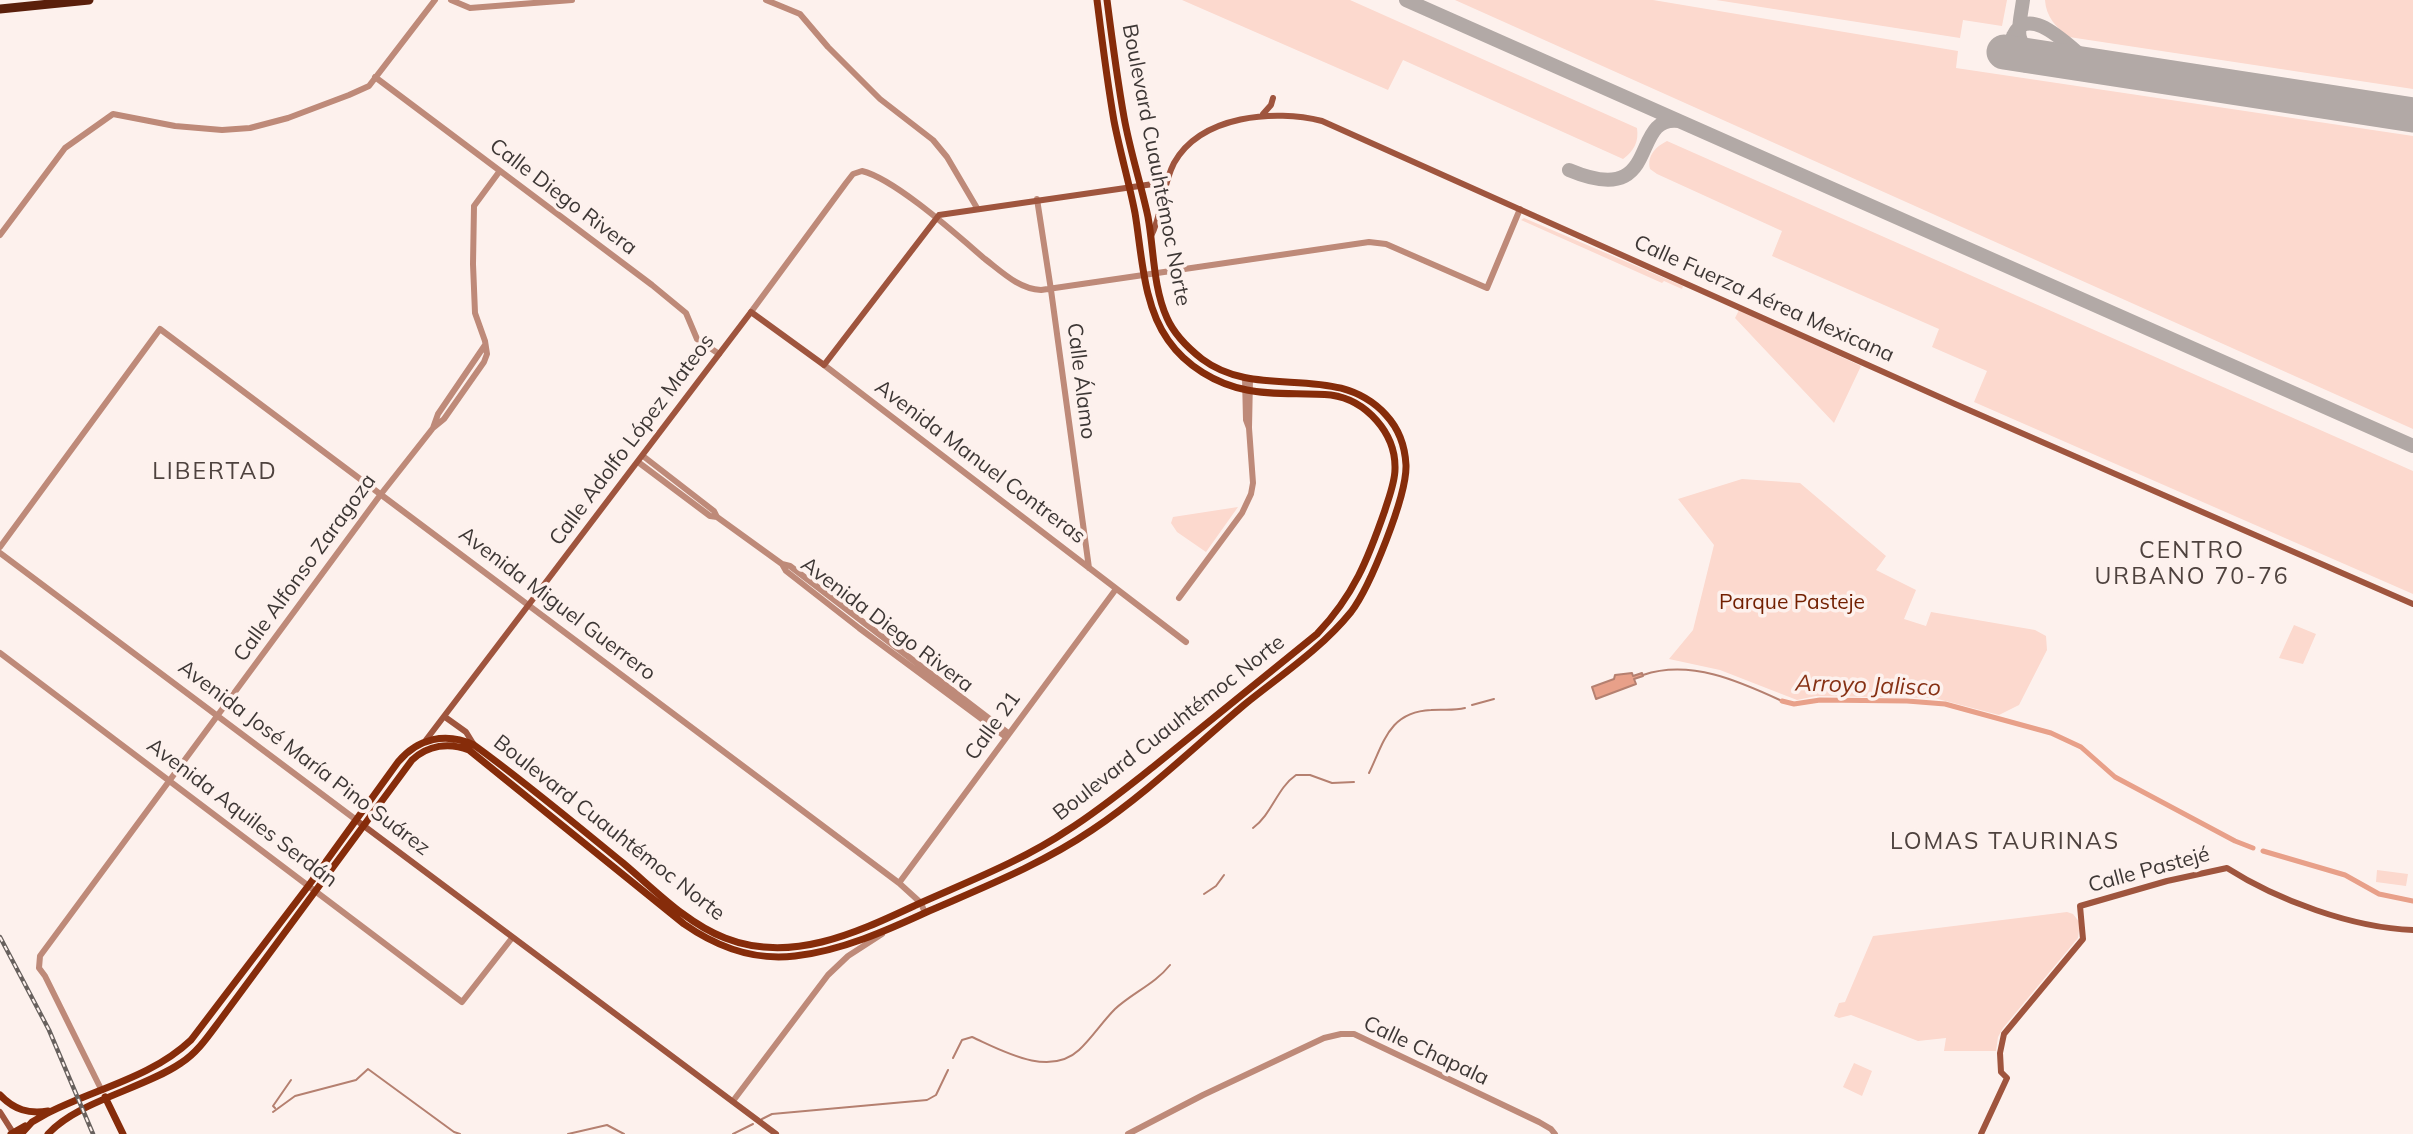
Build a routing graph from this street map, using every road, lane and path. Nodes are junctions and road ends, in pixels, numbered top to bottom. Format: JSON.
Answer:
{"nodes":[{"id":1,"x":39,"y":0,"type":"edge"},
{"id":2,"x":89,"y":0,"type":"edge"},
{"id":3,"x":435,"y":0,"type":"edge"},
{"id":4,"x":451,"y":0,"type":"edge"},
{"id":5,"x":572,"y":0,"type":"edge"},
{"id":6,"x":766,"y":0,"type":"edge"},
{"id":7,"x":1097,"y":0,"type":"edge"},
{"id":8,"x":1107,"y":0,"type":"edge"},
{"id":9,"x":0,"y":7,"type":"edge"},
{"id":10,"x":375,"y":77,"type":"junction"},
{"id":11,"x":1273,"y":98,"type":"dead end"},
{"id":12,"x":1262,"y":115,"type":"junction"},
{"id":13,"x":499,"y":172,"type":"junction"},
{"id":14,"x":1167,"y":182,"type":"junction"},
{"id":15,"x":1140,"y":186,"type":"junction"},
{"id":16,"x":1130,"y":187,"type":"junction"},
{"id":17,"x":1037,"y":200,"type":"junction"},
{"id":18,"x":977,"y":208,"type":"junction"},
{"id":19,"x":1520,"y":209,"type":"junction"},
{"id":20,"x":935,"y":218,"type":"junction"},
{"id":21,"x":0,"y":235,"type":"edge"},
{"id":22,"x":1151,"y":236,"type":"junction"},
{"id":23,"x":1157,"y":274,"type":"junction"},
{"id":24,"x":1145,"y":275,"type":"junction"},
{"id":25,"x":1051,"y":290,"type":"junction"},
{"id":26,"x":751,"y":312,"type":"junction"},
{"id":27,"x":719,"y":354,"type":"junction"},
{"id":28,"x":824,"y":365,"type":"junction"},
{"id":29,"x":1247,"y":378,"type":"junction"},
{"id":30,"x":1247,"y":390,"type":"junction"},
{"id":31,"x":1249,"y":428,"type":"junction"},
{"id":32,"x":640,"y":459,"type":"junction"},
{"id":33,"x":381,"y":494,"type":"junction"},
{"id":34,"x":0,"y":547,"type":"edge"},
{"id":35,"x":0,"y":553,"type":"edge"},
{"id":36,"x":1089,"y":568,"type":"junction"},
{"id":37,"x":1116,"y":589,"type":"junction"},
{"id":38,"x":1179,"y":598,"type":"dead end"},
{"id":39,"x":2413,"y":604,"type":"edge"},
{"id":40,"x":530,"y":606,"type":"junction"},
{"id":41,"x":1186,"y":642,"type":"dead end"},
{"id":42,"x":0,"y":653,"type":"edge"},
{"id":43,"x":218,"y":716,"type":"junction"},
{"id":44,"x":445,"y":717,"type":"junction"},
{"id":45,"x":1007,"y":735,"type":"junction"},
{"id":46,"x":426,"y":740,"type":"junction"},
{"id":47,"x":474,"y":745,"type":"junction"},
{"id":48,"x":169,"y":780,"type":"junction"},
{"id":49,"x":355,"y":819,"type":"junction"},
{"id":50,"x":363,"y":825,"type":"junction"},
{"id":51,"x":899,"y":883,"type":"junction"},
{"id":52,"x":309,"y":885,"type":"junction"},
{"id":53,"x":316,"y":890,"type":"junction"},
{"id":54,"x":921,"y":903,"type":"junction"},
{"id":55,"x":925,"y":913,"type":"junction"},
{"id":56,"x":890,"y":928,"type":"junction"},
{"id":57,"x":2413,"y":930,"type":"edge"},
{"id":58,"x":512,"y":938,"type":"junction"},
{"id":59,"x":101,"y":1090,"type":"junction"},
{"id":60,"x":0,"y":1095,"type":"edge"},
{"id":61,"x":106,"y":1100,"type":"junction"},
{"id":62,"x":733,"y":1101,"type":"junction"},
{"id":63,"x":52,"y":1111,"type":"junction"},
{"id":64,"x":0,"y":1112,"type":"edge"},
{"id":65,"x":64,"y":1119,"type":"junction"},
{"id":66,"x":15,"y":1134,"type":"edge"},
{"id":67,"x":48,"y":1134,"type":"edge"},
{"id":68,"x":56,"y":1134,"type":"edge"},
{"id":69,"x":122,"y":1134,"type":"edge"},
{"id":70,"x":776,"y":1134,"type":"edge"},
{"id":71,"x":1128,"y":1134,"type":"edge"},
{"id":72,"x":1555,"y":1134,"type":"edge"},
{"id":73,"x":1981,"y":1134,"type":"edge"}],
"edges":[{"from":1,"to":9,"type":"highway"},
{"from":2,"to":9,"type":"highway"},
{"from":3,"to":10,"type":"street"},
{"from":4,"to":5,"type":"street"},
{"from":6,"to":18,"type":"street"},
{"from":7,"to":16,"type":"main road","name":"Boulevard Cuauhtémoc Norte"},
{"from":8,"to":15,"type":"main road","name":"Boulevard Cuauhtémoc Norte"},
{"from":10,"to":13,"type":"street","name":"Calle Diego Rivera"},
{"from":10,"to":21,"type":"street"},
{"from":11,"to":12,"type":"main road"},
{"from":12,"to":14,"type":"main road","name":"Calle Fuerza Aérea Mexicana"},
{"from":12,"to":19,"type":"main road","name":"Calle Fuerza Aérea Mexicana"},
{"from":13,"to":27,"type":"street","name":"Calle Diego Rivera"},
{"from":13,"to":33,"type":"street","name":"Calle Alfonso Zaragoza"},
{"from":14,"to":15,"type":"main road"},
{"from":14,"to":22,"type":"main road","name":"Calle Fuerza Aérea Mexicana"},
{"from":15,"to":16,"type":"main road"},
{"from":15,"to":22,"type":"main road","name":"Boulevard Cuauhtémoc Norte"},
{"from":16,"to":17,"type":"main road"},
{"from":16,"to":24,"type":"main road","name":"Boulevard Cuauhtémoc Norte"},
{"from":17,"to":18,"type":"main road"},
{"from":17,"to":25,"type":"street","name":"Calle Álamo"},
{"from":18,"to":20,"type":"main road"},
{"from":19,"to":23,"type":"street"},
{"from":19,"to":39,"type":"main road","name":"Calle Fuerza Aérea Mexicana"},
{"from":20,"to":25,"type":"street"},
{"from":20,"to":26,"type":"street","name":"Calle Adolfo López Mateos"},
{"from":20,"to":28,"type":"main road"},
{"from":22,"to":23,"type":"main road","name":"Boulevard Cuauhtémoc Norte"},
{"from":23,"to":24,"type":"street"},
{"from":23,"to":29,"type":"main road","name":"Boulevard Cuauhtémoc Norte"},
{"from":24,"to":25,"type":"street"},
{"from":24,"to":30,"type":"main road","name":"Boulevard Cuauhtémoc Norte"},
{"from":25,"to":36,"type":"street","name":"Calle Álamo"},
{"from":26,"to":27,"type":"main road","name":"Calle Adolfo López Mateos"},
{"from":26,"to":28,"type":"main road","name":"Avenida Manuel Contreras"},
{"from":27,"to":32,"type":"main road","name":"Calle Adolfo López Mateos"},
{"from":28,"to":36,"type":"street","name":"Avenida Manuel Contreras"},
{"from":29,"to":30,"type":"street"},
{"from":29,"to":55,"type":"main road","name":"Boulevard Cuauhtémoc Norte"},
{"from":30,"to":31,"type":"street"},
{"from":30,"to":31,"type":"street"},
{"from":30,"to":54,"type":"main road","name":"Boulevard Cuauhtémoc Norte"},
{"from":31,"to":38,"type":"street"},
{"from":32,"to":40,"type":"main road","name":"Calle Adolfo López Mateos"},
{"from":32,"to":45,"type":"street","name":"Avenida Diego Rivera"},
{"from":33,"to":34,"type":"street","name":"Avenida Miguel Guerrero"},
{"from":33,"to":40,"type":"street","name":"Avenida Miguel Guerrero"},
{"from":33,"to":43,"type":"street","name":"Calle Alfonso Zaragoza"},
{"from":35,"to":43,"type":"street","name":"Avenida José María Pino Suárez"},
{"from":36,"to":37,"type":"street","name":"Avenida Manuel Contreras"},
{"from":37,"to":41,"type":"street","name":"Avenida Manuel Contreras"},
{"from":37,"to":45,"type":"street","name":"Calle 21"},
{"from":40,"to":44,"type":"main road","name":"Calle Adolfo López Mateos"},
{"from":40,"to":51,"type":"street","name":"Avenida Miguel Guerrero"},
{"from":42,"to":48,"type":"street","name":"Avenida Aquiles Serdán"},
{"from":43,"to":48,"type":"street","name":"Calle Alfonso Zaragoza"},
{"from":43,"to":49,"type":"street","name":"Avenida José María Pino Suárez"},
{"from":44,"to":46,"type":"main road","name":"Calle Adolfo López Mateos"},
{"from":44,"to":47,"type":"main road"},
{"from":45,"to":51,"type":"street","name":"Calle 21"},
{"from":46,"to":47,"type":"main road","name":"Boulevard Cuauhtémoc Norte"},
{"from":46,"to":49,"type":"main road"},
{"from":47,"to":54,"type":"main road","name":"Boulevard Cuauhtémoc Norte"},
{"from":48,"to":52,"type":"street","name":"Avenida Aquiles Serdán"},
{"from":48,"to":59,"type":"street","name":"Calle Alfonso Zaragoza"},
{"from":49,"to":50,"type":"main road","name":"Avenida José María Pino Suárez"},
{"from":49,"to":52,"type":"main road"},
{"from":50,"to":53,"type":"main road","name":"Boulevard Cuauhtémoc Norte"},
{"from":50,"to":56,"type":"main road","name":"Boulevard Cuauhtémoc Norte"},
{"from":50,"to":58,"type":"main road","name":"Avenida José María Pino Suárez"},
{"from":51,"to":54,"type":"street","name":"Avenida Miguel Guerrero"},
{"from":52,"to":53,"type":"street","name":"Avenida Aquiles Serdán"},
{"from":52,"to":59,"type":"main road"},
{"from":53,"to":58,"type":"street","name":"Avenida Aquiles Serdán"},
{"from":53,"to":61,"type":"main road","name":"Boulevard Cuauhtémoc Norte"},
{"from":54,"to":55,"type":"street","name":"Avenida Miguel Guerrero"},
{"from":55,"to":56,"type":"main road","name":"Boulevard Cuauhtémoc Norte"},
{"from":56,"to":62,"type":"street"},
{"from":57,"to":73,"type":"main road","name":"Calle Pastejé"},
{"from":58,"to":62,"type":"main road","name":"Avenida José María Pino Suárez"},
{"from":59,"to":61,"type":"main road"},
{"from":59,"to":63,"type":"main road"},
{"from":60,"to":63,"type":"main road"},
{"from":61,"to":65,"type":"main road","name":"Boulevard Cuauhtémoc Norte"},
{"from":61,"to":69,"type":"main road"},
{"from":62,"to":70,"type":"main road","name":"Avenida José María Pino Suárez"},
{"from":63,"to":66,"type":"main road"},
{"from":64,"to":66,"type":"main road"},
{"from":65,"to":67,"type":"main road","name":"Boulevard Cuauhtémoc Norte"},
{"from":65,"to":68,"type":"main road"},
{"from":71,"to":72,"type":"street","name":"Calle Chapala"}]}
